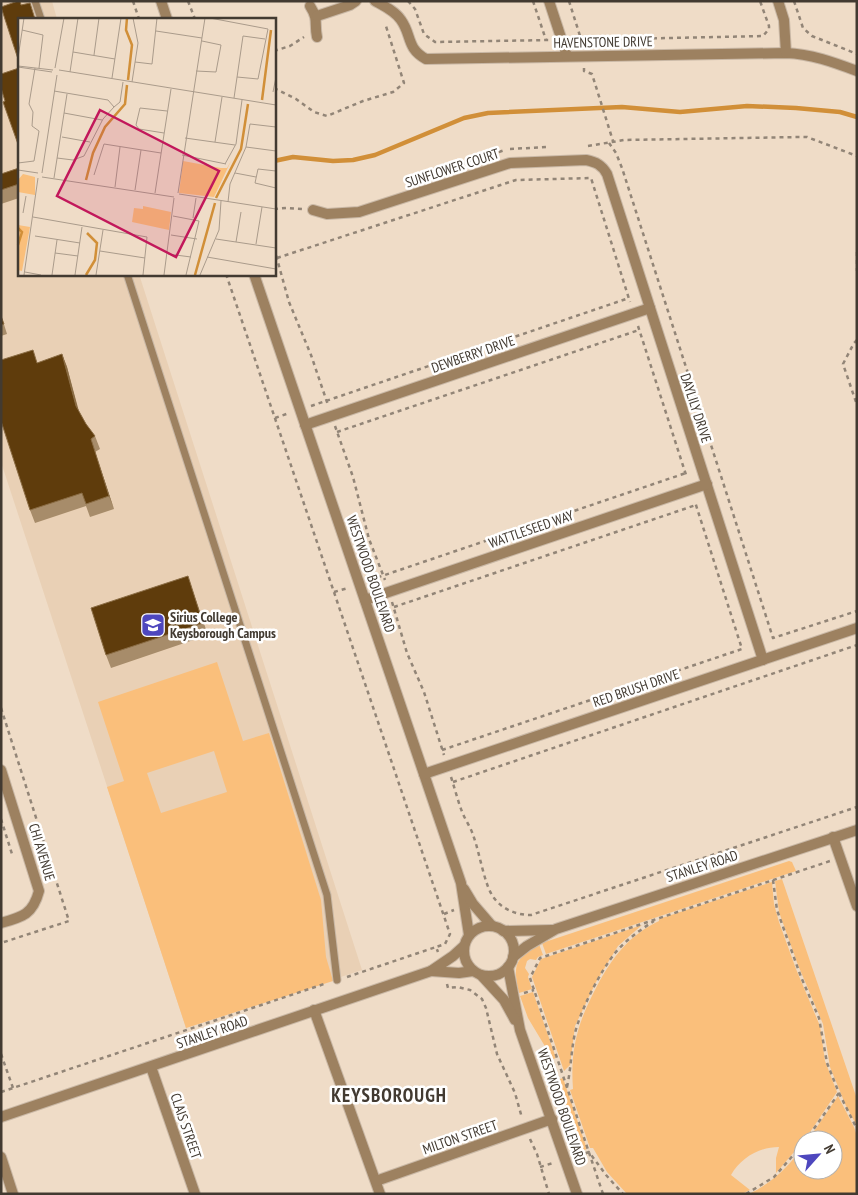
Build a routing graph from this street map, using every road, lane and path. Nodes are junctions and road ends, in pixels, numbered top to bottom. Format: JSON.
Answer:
{"nodes":[{"id":1,"x":35,"y":1,"type":"edge"},
{"id":2,"x":133,"y":1,"type":"edge"},
{"id":3,"x":161,"y":1,"type":"edge"},
{"id":4,"x":188,"y":1,"type":"edge"},
{"id":5,"x":356,"y":1,"type":"edge"},
{"id":6,"x":375,"y":1,"type":"edge"},
{"id":7,"x":533,"y":1,"type":"edge"},
{"id":8,"x":549,"y":1,"type":"edge"},
{"id":9,"x":569,"y":1,"type":"edge"},
{"id":10,"x":760,"y":1,"type":"edge"},
{"id":11,"x":778,"y":1,"type":"edge"},
{"id":12,"x":794,"y":1,"type":"edge"},
{"id":13,"x":310,"y":6,"type":"dead end"},
{"id":14,"x":317,"y":16,"type":"junction"},
{"id":15,"x":41,"y":18,"type":"edge"},
{"id":16,"x":139,"y":18,"type":"edge"},
{"id":17,"x":167,"y":18,"type":"edge"},
{"id":18,"x":195,"y":18,"type":"edge"},
{"id":19,"x":378,"y":18,"type":"dead end"},
{"id":20,"x":316,"y":33,"type":"joint"},
{"id":21,"x":763,"y":36,"type":"dead end"},
{"id":22,"x":581,"y":39,"type":"dead end"},
{"id":23,"x":546,"y":40,"type":"dead end"},
{"id":24,"x":275,"y":51,"type":"edge"},
{"id":25,"x":786,"y":53,"type":"junction"},
{"id":26,"x":857,"y":54,"type":"edge"},
{"id":27,"x":567,"y":56,"type":"junction"},
{"id":28,"x":857,"y":71,"type":"edge"},
{"id":29,"x":596,"y":88,"type":"dead end"},
{"id":30,"x":275,"y":89,"type":"edge"},
{"id":31,"x":613,"y":141,"type":"dead end"},
{"id":32,"x":609,"y":142,"type":"dead end"},
{"id":33,"x":601,"y":166,"type":"joint"},
{"id":34,"x":313,"y":210,"type":"dead end"},
{"id":35,"x":275,"y":251,"type":"edge"},
{"id":36,"x":857,"y":252,"type":"edge"},
{"id":37,"x":277,"y":258,"type":"junction"},
{"id":38,"x":857,"y":271,"type":"edge"},
{"id":39,"x":127,"y":275,"type":"edge"},
{"id":40,"x":226,"y":275,"type":"edge"},
{"id":41,"x":254,"y":275,"type":"edge"},
{"id":42,"x":629,"y":298,"type":"junction"},
{"id":43,"x":650,"y":308,"type":"junction"},
{"id":44,"x":634,"y":314,"type":"junction"},
{"id":45,"x":639,"y":330,"type":"junction"},
{"id":46,"x":857,"y":340,"type":"edge"},
{"id":47,"x":327,"y":401,"type":"junction"},
{"id":48,"x":857,"y":405,"type":"edge"},
{"id":49,"x":300,"y":410,"type":"junction"},
{"id":50,"x":332,"y":416,"type":"junction"},
{"id":51,"x":275,"y":418,"type":"junction"},
{"id":52,"x":305,"y":425,"type":"junction"},
{"id":53,"x":337,"y":432,"type":"junction"},
{"id":54,"x":686,"y":473,"type":"junction"},
{"id":55,"x":706,"y":484,"type":"junction"},
{"id":56,"x":691,"y":490,"type":"junction"},
{"id":57,"x":696,"y":505,"type":"junction"},
{"id":58,"x":383,"y":576,"type":"junction"},
{"id":59,"x":360,"y":584,"type":"junction"},
{"id":60,"x":334,"y":592,"type":"junction"},
{"id":61,"x":389,"y":592,"type":"junction"},
{"id":62,"x":365,"y":600,"type":"junction"},
{"id":63,"x":394,"y":607,"type":"junction"},
{"id":64,"x":857,"y":611,"type":"edge"},
{"id":65,"x":857,"y":628,"type":"edge"},
{"id":66,"x":857,"y":645,"type":"edge"},
{"id":67,"x":763,"y":660,"type":"junction"},
{"id":68,"x":442,"y":750,"type":"junction"},
{"id":69,"x":448,"y":766,"type":"junction"},
{"id":70,"x":1,"y":770,"type":"edge"},
{"id":71,"x":424,"y":774,"type":"junction"},
{"id":72,"x":453,"y":782,"type":"junction"},
{"id":73,"x":857,"y":806,"type":"edge"},
{"id":74,"x":857,"y":830,"type":"edge"},
{"id":75,"x":833,"y":837,"type":"junction"},
{"id":76,"x":840,"y":858,"type":"junction"},
{"id":77,"x":773,"y":880,"type":"junction"},
{"id":78,"x":461,"y":883,"type":"junction"},
{"id":79,"x":857,"y":906,"type":"edge"},
{"id":80,"x":657,"y":919,"type":"junction"},
{"id":81,"x":1,"y":923,"type":"edge"},
{"id":82,"x":492,"y":926,"type":"junction"},
{"id":83,"x":556,"y":929,"type":"junction"},
{"id":84,"x":503,"y":931,"type":"junction"},
{"id":85,"x":469,"y":935,"type":"junction"},
{"id":86,"x":436,"y":946,"type":"junction"},
{"id":87,"x":464,"y":946,"type":"junction"},
{"id":88,"x":513,"y":957,"type":"junction"},
{"id":89,"x":508,"y":967,"type":"junction"},
{"id":90,"x":443,"y":968,"type":"junction"},
{"id":91,"x":478,"y":974,"type":"junction"},
{"id":92,"x":336,"y":980,"type":"junction"},
{"id":93,"x":314,"y":1010,"type":"junction"},
{"id":94,"x":520,"y":1030,"type":"junction"},
{"id":95,"x":1,"y":1054,"type":"edge"},
{"id":96,"x":151,"y":1067,"type":"junction"},
{"id":97,"x":567,"y":1087,"type":"junction"},
{"id":98,"x":13,"y":1088,"type":"junction"},
{"id":99,"x":1,"y":1092,"type":"edge"},
{"id":100,"x":839,"y":1093,"type":"junction"},
{"id":101,"x":1,"y":1117,"type":"edge"},
{"id":102,"x":552,"y":1119,"type":"junction"},
{"id":103,"x":857,"y":1129,"type":"edge"},
{"id":104,"x":525,"y":1130,"type":"junction"},
{"id":105,"x":813,"y":1130,"type":"edge"},
{"id":106,"x":589,"y":1152,"type":"junction"},
{"id":107,"x":1,"y":1157,"type":"edge"},
{"id":108,"x":793,"y":1157,"type":"edge"},
{"id":109,"x":376,"y":1180,"type":"junction"},
{"id":110,"x":13,"y":1194,"type":"edge"},
{"id":111,"x":195,"y":1194,"type":"edge"},
{"id":112,"x":380,"y":1194,"type":"edge"},
{"id":113,"x":549,"y":1194,"type":"edge"},
{"id":114,"x":577,"y":1194,"type":"edge"},
{"id":115,"x":603,"y":1194,"type":"edge"},
{"id":116,"x":623,"y":1194,"type":"edge"},
{"id":117,"x":746,"y":1194,"type":"edge"}],
"edges":[{"from":1,"to":15,"type":"lane"},
{"from":2,"to":16,"type":"path"},
{"from":3,"to":17,"type":"street"},
{"from":4,"to":18,"type":"path"},
{"from":5,"to":14,"type":"street"},
{"from":6,"to":27,"type":"street","name":"HAVENSTONE DRIVE"},
{"from":7,"to":23,"type":"path"},
{"from":8,"to":27,"type":"street"},
{"from":9,"to":22,"type":"path"},
{"from":10,"to":21,"type":"path"},
{"from":11,"to":25,"type":"street"},
{"from":12,"to":26,"type":"path"},
{"from":13,"to":14,"type":"street"},
{"from":14,"to":20,"type":"street"},
{"from":19,"to":30,"type":"path"},
{"from":20,"to":24,"type":"path"},
{"from":25,"to":27,"type":"street","name":"HAVENSTONE DRIVE"},
{"from":25,"to":28,"type":"street","name":"HAVENSTONE DRIVE"},
{"from":29,"to":31,"type":"path"},
{"from":32,"to":64,"type":"path"},
{"from":33,"to":34,"type":"street","name":"SUNFLOWER COURT"},
{"from":33,"to":43,"type":"street","name":"DAYLILY DRIVE"},
{"from":35,"to":37,"type":"path"},
{"from":36,"to":38,"type":"path"},
{"from":37,"to":42,"type":"path"},
{"from":37,"to":47,"type":"path"},
{"from":39,"to":92,"type":"lane"},
{"from":40,"to":51,"type":"path"},
{"from":41,"to":49,"type":"street","name":"WESTWOOD BOULEVARD"},
{"from":42,"to":44,"type":"path"},
{"from":42,"to":47,"type":"path"},
{"from":43,"to":44,"type":"street","name":"DEWBERRY DRIVE"},
{"from":43,"to":55,"type":"street","name":"DAYLILY DRIVE"},
{"from":44,"to":45,"type":"path"},
{"from":44,"to":50,"type":"street","name":"DEWBERRY DRIVE"},
{"from":45,"to":53,"type":"path"},
{"from":45,"to":54,"type":"path"},
{"from":46,"to":48,"type":"path"},
{"from":47,"to":49,"type":"path"},
{"from":47,"to":50,"type":"path"},
{"from":49,"to":51,"type":"path"},
{"from":49,"to":52,"type":"street","name":"WESTWOOD BOULEVARD"},
{"from":50,"to":52,"type":"street","name":"DEWBERRY DRIVE"},
{"from":50,"to":53,"type":"path"},
{"from":51,"to":60,"type":"path"},
{"from":52,"to":59,"type":"street","name":"WESTWOOD BOULEVARD"},
{"from":53,"to":58,"type":"path"},
{"from":54,"to":56,"type":"path"},
{"from":54,"to":58,"type":"path"},
{"from":55,"to":56,"type":"street","name":"WATTLESEED WAY"},
{"from":55,"to":67,"type":"street","name":"DAYLILY DRIVE"},
{"from":56,"to":57,"type":"path"},
{"from":56,"to":61,"type":"street","name":"WATTLESEED WAY"},
{"from":57,"to":63,"type":"path"},
{"from":57,"to":68,"type":"path"},
{"from":58,"to":59,"type":"path"},
{"from":58,"to":61,"type":"path"},
{"from":59,"to":60,"type":"path"},
{"from":59,"to":62,"type":"street","name":"WESTWOOD BOULEVARD"},
{"from":60,"to":86,"type":"path"},
{"from":61,"to":62,"type":"street","name":"WATTLESEED WAY"},
{"from":61,"to":63,"type":"path"},
{"from":62,"to":71,"type":"street","name":"WESTWOOD BOULEVARD"},
{"from":63,"to":68,"type":"path"},
{"from":65,"to":67,"type":"street","name":"RED BRUSH DRIVE"},
{"from":66,"to":72,"type":"path"},
{"from":67,"to":69,"type":"street","name":"RED BRUSH DRIVE"},
{"from":68,"to":69,"type":"path"},
{"from":69,"to":71,"type":"street","name":"RED BRUSH DRIVE"},
{"from":69,"to":72,"type":"path"},
{"from":70,"to":81,"type":"street","name":"CHI AVENUE"},
{"from":71,"to":78,"type":"street","name":"WESTWOOD BOULEVARD"},
{"from":72,"to":73,"type":"path"},
{"from":74,"to":75,"type":"street","name":"STANLEY ROAD"},
{"from":75,"to":76,"type":"street"},
{"from":75,"to":83,"type":"street","name":"STANLEY ROAD"},
{"from":76,"to":77,"type":"path"},
{"from":76,"to":79,"type":"street"},
{"from":77,"to":80,"type":"path"},
{"from":77,"to":100,"type":"path"},
{"from":78,"to":82,"type":"street","name":"WESTWOOD BOULEVARD"},
{"from":78,"to":85,"type":"street","name":"WESTWOOD BOULEVARD"},
{"from":80,"to":97,"type":"path"},
{"from":80,"to":97,"type":"path"},
{"from":82,"to":84,"type":"street"},
{"from":82,"to":85,"type":"street"},
{"from":83,"to":84,"type":"street","name":"STANLEY ROAD"},
{"from":83,"to":88,"type":"street","name":"STANLEY ROAD"},
{"from":84,"to":88,"type":"street"},
{"from":85,"to":87,"type":"street"},
{"from":86,"to":90,"type":"path"},
{"from":86,"to":92,"type":"path"},
{"from":87,"to":90,"type":"street","name":"STANLEY ROAD"},
{"from":87,"to":91,"type":"street"},
{"from":88,"to":89,"type":"street"},
{"from":89,"to":91,"type":"street"},
{"from":89,"to":94,"type":"street","name":"WESTWOOD BOULEVARD"},
{"from":90,"to":91,"type":"street"},
{"from":90,"to":93,"type":"street","name":"STANLEY ROAD"},
{"from":90,"to":104,"type":"path"},
{"from":91,"to":94,"type":"street","name":"WESTWOOD BOULEVARD"},
{"from":92,"to":98,"type":"path"},
{"from":93,"to":96,"type":"street","name":"STANLEY ROAD"},
{"from":93,"to":109,"type":"street"},
{"from":94,"to":102,"type":"street","name":"WESTWOOD BOULEVARD"},
{"from":95,"to":98,"type":"path"},
{"from":96,"to":101,"type":"street","name":"STANLEY ROAD"},
{"from":96,"to":111,"type":"street","name":"CLAIS STREET"},
{"from":97,"to":106,"type":"path"},
{"from":98,"to":99,"type":"path"},
{"from":100,"to":103,"type":"path"},
{"from":100,"to":105,"type":"path"},
{"from":102,"to":104,"type":"street","name":"MILTON STREET"},
{"from":102,"to":114,"type":"street","name":"WESTWOOD BOULEVARD"},
{"from":104,"to":109,"type":"street","name":"MILTON STREET"},
{"from":104,"to":113,"type":"path"},
{"from":106,"to":115,"type":"path"},
{"from":106,"to":116,"type":"path"},
{"from":107,"to":110,"type":"street"},
{"from":108,"to":117,"type":"path"},
{"from":109,"to":112,"type":"street"}]}
